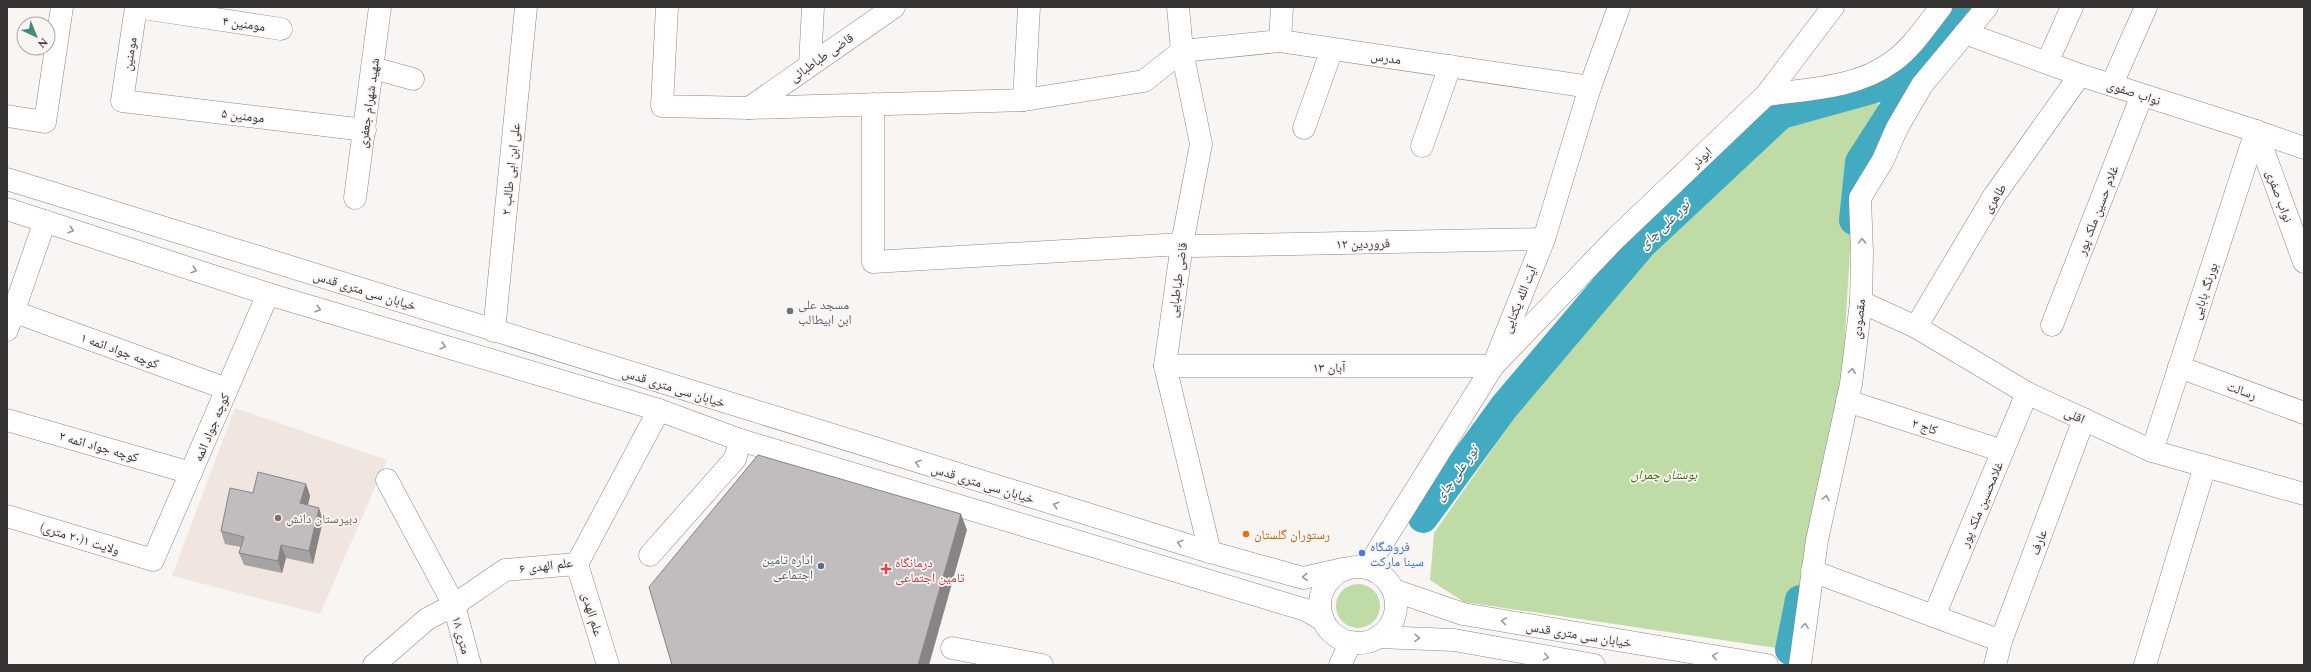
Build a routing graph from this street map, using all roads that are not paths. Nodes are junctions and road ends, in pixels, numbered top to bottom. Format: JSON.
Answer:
{"nodes":[{"id":1,"x":62,"y":7,"type":"edge"},
{"id":2,"x":136,"y":7,"type":"edge"},
{"id":3,"x":380,"y":7,"type":"edge"},
{"id":4,"x":526,"y":7,"type":"edge"},
{"id":5,"x":667,"y":7,"type":"edge"},
{"id":6,"x":812,"y":7,"type":"edge"},
{"id":7,"x":894,"y":7,"type":"edge"},
{"id":8,"x":1029,"y":7,"type":"edge"},
{"id":9,"x":1178,"y":7,"type":"edge"},
{"id":10,"x":1282,"y":7,"type":"edge"},
{"id":11,"x":1620,"y":7,"type":"edge"},
{"id":12,"x":1833,"y":7,"type":"edge"},
{"id":13,"x":1941,"y":7,"type":"edge"},
{"id":14,"x":1987,"y":7,"type":"edge"},
{"id":15,"x":2072,"y":7,"type":"edge"},
{"id":16,"x":2146,"y":7,"type":"edge"},
{"id":17,"x":281,"y":29,"type":"dead end"},
{"id":18,"x":1965,"y":33,"type":"junction"},
{"id":19,"x":1280,"y":41,"type":"junction"},
{"id":20,"x":1332,"y":49,"type":"junction"},
{"id":21,"x":1182,"y":51,"type":"junction"},
{"id":22,"x":2047,"y":63,"type":"junction"},
{"id":23,"x":810,"y":65,"type":"junction"},
{"id":24,"x":1450,"y":66,"type":"junction"},
{"id":25,"x":373,"y":68,"type":"junction"},
{"id":26,"x":2080,"y":75,"type":"junction"},
{"id":27,"x":413,"y":79,"type":"dead end"},
{"id":28,"x":2112,"y":84,"type":"junction"},
{"id":29,"x":1590,"y":87,"type":"junction"},
{"id":30,"x":1766,"y":95,"type":"junction"},
{"id":31,"x":2142,"y":95,"type":"junction"},
{"id":32,"x":1024,"y":100,"type":"junction"},
{"id":33,"x":122,"y":101,"type":"joint"},
{"id":34,"x":873,"y":104,"type":"junction"},
{"id":35,"x":749,"y":108,"type":"junction"},
{"id":36,"x":7,"y":116,"type":"edge"},
{"id":37,"x":1304,"y":128,"type":"dead end"},
{"id":38,"x":365,"y":130,"type":"junction"},
{"id":39,"x":2256,"y":130,"type":"junction"},
{"id":40,"x":1422,"y":146,"type":"dead end"},
{"id":41,"x":2304,"y":148,"type":"edge"},
{"id":42,"x":7,"y":179,"type":"edge"},
{"id":43,"x":355,"y":198,"type":"dead end"},
{"id":44,"x":7,"y":209,"type":"edge"},
{"id":45,"x":45,"y":221,"type":"junction"},
{"id":46,"x":1544,"y":238,"type":"junction"},
{"id":47,"x":1182,"y":244,"type":"junction"},
{"id":48,"x":2304,"y":262,"type":"edge"},
{"id":49,"x":268,"y":294,"type":"junction"},
{"id":50,"x":1861,"y":302,"type":"junction"},
{"id":51,"x":10,"y":320,"type":"edge"},
{"id":52,"x":2052,"y":325,"type":"dead end"},
{"id":53,"x":1916,"y":328,"type":"junction"},
{"id":54,"x":494,"y":331,"type":"junction"},
{"id":55,"x":1166,"y":366,"type":"junction"},
{"id":56,"x":1493,"y":366,"type":"junction"},
{"id":57,"x":2180,"y":367,"type":"junction"},
{"id":58,"x":228,"y":389,"type":"junction"},
{"id":59,"x":2027,"y":393,"type":"junction"},
{"id":60,"x":1847,"y":401,"type":"junction"},
{"id":61,"x":659,"y":410,"type":"junction"},
{"id":62,"x":2304,"y":413,"type":"edge"},
{"id":63,"x":2084,"y":419,"type":"junction"},
{"id":64,"x":7,"y":420,"type":"edge"},
{"id":65,"x":824,"y":434,"type":"junction"},
{"id":66,"x":740,"y":440,"type":"junction"},
{"id":67,"x":2003,"y":450,"type":"junction"},
{"id":68,"x":2152,"y":451,"type":"junction"},
{"id":69,"x":814,"y":462,"type":"junction"},
{"id":70,"x":2205,"y":466,"type":"junction"},
{"id":71,"x":191,"y":473,"type":"junction"},
{"id":72,"x":387,"y":480,"type":"dead end"},
{"id":73,"x":2304,"y":494,"type":"edge"},
{"id":74,"x":7,"y":516,"type":"edge"},
{"id":75,"x":1210,"y":552,"type":"junction"},
{"id":76,"x":650,"y":555,"type":"dead end"},
{"id":77,"x":154,"y":560,"type":"joint"},
{"id":78,"x":577,"y":564,"type":"junction"},
{"id":79,"x":1367,"y":568,"type":"junction"},
{"id":80,"x":1343,"y":569,"type":"junction"},
{"id":81,"x":1812,"y":570,"type":"junction"},
{"id":82,"x":1393,"y":590,"type":"junction"},
{"id":83,"x":454,"y":604,"type":"junction"},
{"id":84,"x":1934,"y":616,"type":"junction"},
{"id":85,"x":1323,"y":620,"type":"junction"},
{"id":86,"x":1378,"y":637,"type":"junction"},
{"id":87,"x":2001,"y":641,"type":"junction"},
{"id":88,"x":1351,"y":642,"type":"junction"},
{"id":89,"x":952,"y":648,"type":"dead end"},
{"id":90,"x":374,"y":665,"type":"edge"},
{"id":91,"x":470,"y":665,"type":"edge"},
{"id":92,"x":608,"y":665,"type":"edge"},
{"id":93,"x":1042,"y":665,"type":"edge"},
{"id":94,"x":1340,"y":665,"type":"edge"},
{"id":95,"x":1594,"y":665,"type":"edge"},
{"id":96,"x":1767,"y":665,"type":"edge"},
{"id":97,"x":1800,"y":665,"type":"edge"},
{"id":98,"x":1995,"y":665,"type":"edge"},
{"id":99,"x":2145,"y":665,"type":"edge"}],
"edges":[{"from":1,"to":36,"type":"street"},
{"from":2,"to":17,"type":"street","name":"مومنین ۴"},
{"from":2,"to":33,"type":"street","name":"مومنین"},
{"from":3,"to":25,"type":"street","name":"شهید شهرام جعفری"},
{"from":4,"to":54,"type":"street","name":"علی ابن ابی طالب ۲"},
{"from":5,"to":35,"type":"street"},
{"from":6,"to":23,"type":"street"},
{"from":7,"to":23,"type":"street","name":"قاضی طباطبائی"},
{"from":8,"to":32,"type":"street"},
{"from":9,"to":21,"type":"street","name":"قاضی طباطبایی"},
{"from":10,"to":19,"type":"street"},
{"from":11,"to":29,"type":"street","name":"آیت الله یکتایی"},
{"from":12,"to":30,"type":"street","name":"ابوذر"},
{"from":13,"to":30,"type":"street"},
{"from":14,"to":18,"type":"street","name":"مقصودی"},
{"from":15,"to":22,"type":"street"},
{"from":16,"to":28,"type":"street"},
{"from":18,"to":22,"type":"street","name":"نواب صفوی"},
{"from":50,"to":18,"type":"street","name":"مقصودی","one_way":true},
{"from":19,"to":20,"type":"street","name":"مدرس"},
{"from":19,"to":21,"type":"street","name":"مدرس"},
{"from":20,"to":24,"type":"street","name":"مدرس"},
{"from":20,"to":37,"type":"street"},
{"from":21,"to":32,"type":"street"},
{"from":21,"to":47,"type":"street","name":"قاضی طباطبایی"},
{"from":22,"to":26,"type":"street","name":"نواب صفوی"},
{"from":23,"to":35,"type":"street","name":"قاضی طباطبائی"},
{"from":24,"to":29,"type":"street","name":"مدرس"},
{"from":24,"to":40,"type":"street"},
{"from":25,"to":27,"type":"street"},
{"from":25,"to":38,"type":"street","name":"شهید شهرام جعفری"},
{"from":26,"to":28,"type":"street","name":"نواب صفوی"},
{"from":26,"to":53,"type":"street","name":"طاهری"},
{"from":28,"to":31,"type":"street","name":"نواب صفوی"},
{"from":29,"to":46,"type":"street","name":"آیت الله یکتایی"},
{"from":30,"to":56,"type":"street","name":"ابوذر"},
{"from":31,"to":39,"type":"street","name":"نواب صفوی"},
{"from":31,"to":52,"type":"street","name":"غلام حسین ملک پور"},
{"from":32,"to":34,"type":"street"},
{"from":33,"to":38,"type":"street","name":"۵ مومنین"},
{"from":34,"to":35,"type":"street"},
{"from":34,"to":47,"type":"street","name":"۱۲ فروردین"},
{"from":38,"to":43,"type":"street","name":"شهید شهرام جعفری"},
{"from":39,"to":41,"type":"street","name":"نواب صفوی"},
{"from":39,"to":48,"type":"street","name":"نواب صفری"},
{"from":39,"to":57,"type":"street","name":"بورنگ بابایی"},
{"from":42,"to":54,"type":"street","name":"خیابان سی متری قدس"},
{"from":44,"to":45,"type":"street","name":"خیابان سی متری قدس"},
{"from":45,"to":49,"type":"street","name":"خیابان سی متری قدس","one_way":true},
{"from":45,"to":51,"type":"street"},
{"from":46,"to":47,"type":"street","name":"۱۲ فروردین"},
{"from":46,"to":56,"type":"street","name":"آیت الله یکتایی"},
{"from":47,"to":55,"type":"street","name":"قاضی طباطبایی"},
{"from":49,"to":58,"type":"street","name":"کوچه جواد ائمه"},
{"from":49,"to":61,"type":"street","name":"خیابان سی متری قدس","one_way":true},
{"from":50,"to":53,"type":"street","name":"اقلی"},
{"from":60,"to":50,"type":"street","name":"مقصودی","one_way":true},
{"from":51,"to":58,"type":"street","name":"کوچه جواد ائمه ۱"},
{"from":53,"to":59,"type":"street","name":"اقلی"},
{"from":54,"to":65,"type":"street","name":"خیابان سی متری قدس"},
{"from":55,"to":56,"type":"street","name":"۱۳ آبان"},
{"from":55,"to":75,"type":"street","name":"قاضی طباطبایی"},
{"from":56,"to":79,"type":"street","name":"آیت الله یکتایی"},
{"from":57,"to":62,"type":"street","name":"رسالت"},
{"from":57,"to":68,"type":"street","name":"بورنگ بابایی"},
{"from":58,"to":71,"type":"street","name":"کوچه جواد ائمه"},
{"from":59,"to":63,"type":"street","name":"اقلی"},
{"from":59,"to":67,"type":"street","name":"غلامحسین ملک پور"},
{"from":60,"to":67,"type":"street","name":"کاج ۲"},
{"from":81,"to":60,"type":"street","name":"مقصودی","one_way":true},
{"from":61,"to":66,"type":"street","name":"خیابان سی متری قدس"},
{"from":61,"to":78,"type":"street","name":"علم الهدی ۶"},
{"from":63,"to":68,"type":"street","name":"اقلی"},
{"from":63,"to":87,"type":"street","name":"عارف"},
{"from":64,"to":71,"type":"street","name":"کوچه جواد ائمه ۲"},
{"from":65,"to":69,"type":"street"},
{"from":75,"to":65,"type":"street","name":"خیابان سی متری قدس","one_way":true},
{"from":66,"to":69,"type":"street","name":"خیابان سی متری قدس"},
{"from":66,"to":76,"type":"street"},
{"from":67,"to":84,"type":"street","name":"غلامحسین ملک پور"},
{"from":68,"to":70,"type":"street","name":"اقلی"},
{"from":69,"to":85,"type":"street","name":"خیابان سی متری قدس"},
{"from":70,"to":73,"type":"street","name":"اقلی"},
{"from":70,"to":99,"type":"street"},
{"from":71,"to":77,"type":"street","name":"کوچه جواد ائمه"},
{"from":72,"to":83,"type":"street","name":"۱۸ متری"},
{"from":74,"to":77,"type":"street","name":"ولایت ۱(۲۰ متری)"},
{"from":80,"to":75,"type":"street","name":"خیابان سی متری قدس","one_way":true},
{"from":78,"to":83,"type":"street","name":"علم الهدی ۶"},
{"from":78,"to":92,"type":"street","name":"علم الهدی"},
{"from":79,"to":80,"type":"street"},
{"from":79,"to":82,"type":"street"},
{"from":80,"to":85,"type":"street"},
{"from":81,"to":84,"type":"street"},
{"from":97,"to":81,"type":"street","name":"مقصودی","one_way":true},
{"from":82,"to":86,"type":"street"},
{"from":96,"to":82,"type":"street","name":"خیابان سی متری قدس","one_way":true},
{"from":83,"to":90,"type":"street","name":"علم الهدی ۶"},
{"from":83,"to":91,"type":"street","name":"۱۸ متری"},
{"from":84,"to":87,"type":"street"},
{"from":85,"to":88,"type":"street"},
{"from":86,"to":88,"type":"street"},
{"from":86,"to":95,"type":"street","one_way":true},
{"from":87,"to":98,"type":"street","name":"عارف"},
{"from":88,"to":94,"type":"street"},
{"from":89,"to":93,"type":"street"}]}
